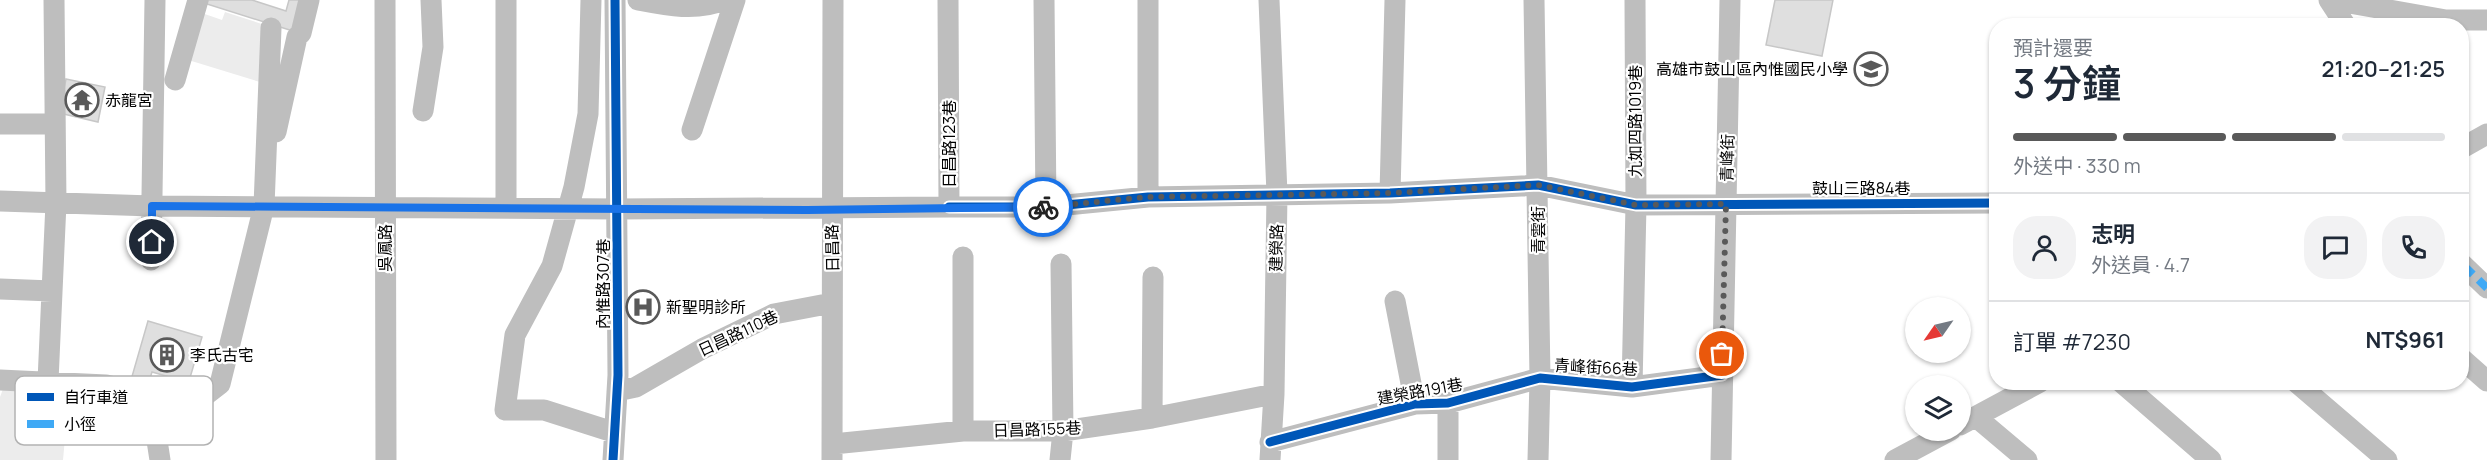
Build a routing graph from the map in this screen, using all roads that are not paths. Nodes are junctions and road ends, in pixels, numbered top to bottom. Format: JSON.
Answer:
{"nodes":[{"id":1,"x":54,"y":0,"type":"edge"},
{"id":2,"x":155,"y":0,"type":"edge"},
{"id":3,"x":198,"y":0,"type":"edge"},
{"id":4,"x":309,"y":0,"type":"edge"},
{"id":5,"x":385,"y":0,"type":"edge"},
{"id":6,"x":431,"y":0,"type":"edge"},
{"id":7,"x":506,"y":0,"type":"edge"},
{"id":8,"x":591,"y":0,"type":"edge"},
{"id":9,"x":615,"y":0,"type":"edge"},
{"id":10,"x":638,"y":0,"type":"edge"},
{"id":11,"x":723,"y":0,"type":"edge"},
{"id":12,"x":735,"y":0,"type":"edge"},
{"id":13,"x":833,"y":0,"type":"edge"},
{"id":14,"x":948,"y":0,"type":"edge"},
{"id":15,"x":1044,"y":0,"type":"edge"},
{"id":16,"x":1148,"y":0,"type":"edge"},
{"id":17,"x":1269,"y":0,"type":"edge"},
{"id":18,"x":1395,"y":0,"type":"edge"},
{"id":19,"x":1534,"y":0,"type":"edge"},
{"id":20,"x":1635,"y":0,"type":"edge"},
{"id":21,"x":1730,"y":0,"type":"edge"},
{"id":22,"x":2331,"y":0,"type":"edge"},
{"id":23,"x":2341,"y":18,"type":"edge"},
{"id":24,"x":2434,"y":18,"type":"edge"},
{"id":25,"x":2469,"y":20,"type":"edge"},
{"id":26,"x":2487,"y":20,"type":"edge"},
{"id":27,"x":270,"y":28,"type":"dead end"},
{"id":28,"x":175,"y":80,"type":"dead end"},
{"id":29,"x":276,"y":94,"type":"junction"},
{"id":30,"x":423,"y":111,"type":"dead end"},
{"id":31,"x":0,"y":124,"type":"edge"},
{"id":32,"x":55,"y":124,"type":"junction"},
{"id":33,"x":692,"y":130,"type":"dead end"},
{"id":34,"x":2487,"y":134,"type":"edge"},
{"id":35,"x":2469,"y":144,"type":"edge"},
{"id":36,"x":1538,"y":185,"type":"junction"},
{"id":37,"x":1390,"y":193,"type":"junction"},
{"id":38,"x":1277,"y":194,"type":"junction"},
{"id":39,"x":264,"y":195,"type":"junction"},
{"id":40,"x":1148,"y":197,"type":"junction"},
{"id":41,"x":0,"y":201,"type":"edge"},
{"id":42,"x":56,"y":203,"type":"junction"},
{"id":43,"x":1989,"y":203,"type":"edge"},
{"id":44,"x":1726,"y":204,"type":"junction"},
{"id":45,"x":1636,"y":205,"type":"junction"},
{"id":46,"x":152,"y":206,"type":"junction"},
{"id":47,"x":385,"y":206,"type":"junction"},
{"id":48,"x":949,"y":207,"type":"junction"},
{"id":49,"x":1046,"y":207,"type":"junction"},
{"id":50,"x":506,"y":208,"type":"junction"},
{"id":51,"x":568,"y":208,"type":"junction"},
{"id":52,"x":618,"y":209,"type":"junction"},
{"id":53,"x":831,"y":210,"type":"junction"},
{"id":54,"x":963,"y":257,"type":"dead end"},
{"id":55,"x":151,"y":260,"type":"dead end"},
{"id":56,"x":1061,"y":264,"type":"dead end"},
{"id":57,"x":2469,"y":271,"type":"edge"},
{"id":58,"x":1153,"y":278,"type":"dead end"},
{"id":59,"x":2487,"y":288,"type":"edge"},
{"id":60,"x":0,"y":289,"type":"edge"},
{"id":61,"x":52,"y":291,"type":"junction"},
{"id":62,"x":1395,"y":301,"type":"dead end"},
{"id":63,"x":832,"y":303,"type":"junction"},
{"id":64,"x":2469,"y":365,"type":"edge"},
{"id":65,"x":1722,"y":375,"type":"junction"},
{"id":66,"x":48,"y":376,"type":"edge"},
{"id":67,"x":1540,"y":378,"type":"junction"},
{"id":68,"x":0,"y":380,"type":"edge"},
{"id":69,"x":15,"y":380,"type":"edge"},
{"id":70,"x":2487,"y":381,"type":"edge"},
{"id":71,"x":1632,"y":387,"type":"junction"},
{"id":72,"x":213,"y":389,"type":"edge"},
{"id":73,"x":2025,"y":390,"type":"edge"},
{"id":74,"x":2130,"y":390,"type":"edge"},
{"id":75,"x":2305,"y":390,"type":"edge"},
{"id":76,"x":616,"y":392,"type":"junction"},
{"id":77,"x":1274,"y":394,"type":"junction"},
{"id":78,"x":1448,"y":403,"type":"junction"},
{"id":79,"x":1415,"y":404,"type":"junction"},
{"id":80,"x":1152,"y":418,"type":"junction"},
{"id":81,"x":1971,"y":419,"type":"edge"},
{"id":82,"x":1971,"y":423,"type":"edge"},
{"id":83,"x":963,"y":431,"type":"junction"},
{"id":84,"x":1063,"y":431,"type":"junction"},
{"id":85,"x":613,"y":432,"type":"junction"},
{"id":86,"x":1930,"y":441,"type":"edge"},
{"id":87,"x":158,"y":445,"type":"edge"},
{"id":88,"x":1270,"y":451,"type":"edge"},
{"id":89,"x":832,"y":452,"type":"edge"},
{"id":90,"x":160,"y":460,"type":"edge"},
{"id":91,"x":386,"y":460,"type":"edge"},
{"id":92,"x":613,"y":460,"type":"edge"},
{"id":93,"x":1060,"y":460,"type":"edge"},
{"id":94,"x":1448,"y":460,"type":"edge"},
{"id":95,"x":1538,"y":460,"type":"edge"},
{"id":96,"x":1721,"y":460,"type":"edge"},
{"id":97,"x":1895,"y":460,"type":"edge"},
{"id":98,"x":2027,"y":460,"type":"edge"},
{"id":99,"x":2211,"y":460,"type":"edge"},
{"id":100,"x":2388,"y":460,"type":"edge"}],
"edges":[{"from":1,"to":32,"type":"street"},
{"from":2,"to":46,"type":"street"},
{"from":3,"to":28,"type":"street"},
{"from":4,"to":29,"type":"street"},
{"from":5,"to":47,"type":"street","name":"吳鳳路"},
{"from":6,"to":30,"type":"street"},
{"from":7,"to":50,"type":"street"},
{"from":8,"to":51,"type":"street"},
{"from":9,"to":52,"type":"street","name":"內惟路307巷"},
{"from":10,"to":11,"type":"street"},
{"from":12,"to":33,"type":"street"},
{"from":13,"to":53,"type":"street","name":"日昌路"},
{"from":14,"to":48,"type":"street","name":"日昌路123巷"},
{"from":15,"to":49,"type":"street"},
{"from":16,"to":40,"type":"street"},
{"from":17,"to":38,"type":"street","name":"建榮路"},
{"from":18,"to":37,"type":"street"},
{"from":19,"to":36,"type":"street","name":"青雲街"},
{"from":20,"to":45,"type":"street","name":"九如四路1019巷"},
{"from":21,"to":44,"type":"street","name":"青峰街"},
{"from":22,"to":23,"type":"street"},
{"from":22,"to":24,"type":"street"},
{"from":25,"to":26,"type":"street"},
{"from":27,"to":29,"type":"street"},
{"from":29,"to":39,"type":"street"},
{"from":31,"to":32,"type":"street"},
{"from":32,"to":42,"type":"street"},
{"from":34,"to":35,"type":"street"},
{"from":36,"to":37,"type":"street","name":"鼓山三路84巷"},
{"from":36,"to":45,"type":"street","name":"鼓山三路84巷"},
{"from":36,"to":67,"type":"street","name":"青雲街"},
{"from":37,"to":38,"type":"street","name":"鼓山三路84巷"},
{"from":38,"to":40,"type":"street","name":"鼓山三路84巷"},
{"from":38,"to":77,"type":"street","name":"建榮路"},
{"from":39,"to":46,"type":"street","name":"日昌路123巷"},
{"from":39,"to":47,"type":"street","name":"日昌路123巷"},
{"from":39,"to":72,"type":"street"},
{"from":40,"to":49,"type":"street","name":"鼓山三路84巷"},
{"from":41,"to":42,"type":"street","name":"日昌路123巷"},
{"from":42,"to":46,"type":"street","name":"日昌路123巷"},
{"from":42,"to":61,"type":"street"},
{"from":43,"to":44,"type":"street","name":"鼓山三路84巷"},
{"from":44,"to":45,"type":"street","name":"鼓山三路84巷"},
{"from":44,"to":65,"type":"street","name":"青峰街"},
{"from":45,"to":71,"type":"street","name":"九如四路1019巷"},
{"from":46,"to":55,"type":"street"},
{"from":47,"to":50,"type":"street","name":"日昌路123巷"},
{"from":47,"to":91,"type":"street","name":"吳鳳路"},
{"from":48,"to":49,"type":"street","name":"鼓山三路84巷"},
{"from":48,"to":53,"type":"street","name":"日昌路123巷"},
{"from":50,"to":51,"type":"street","name":"日昌路123巷"},
{"from":51,"to":52,"type":"street","name":"日昌路123巷"},
{"from":51,"to":85,"type":"street"},
{"from":52,"to":53,"type":"street","name":"日昌路123巷"},
{"from":52,"to":76,"type":"street","name":"內惟路307巷"},
{"from":53,"to":63,"type":"street","name":"日昌路"},
{"from":54,"to":83,"type":"street"},
{"from":56,"to":84,"type":"street"},
{"from":57,"to":59,"type":"street"},
{"from":58,"to":80,"type":"street"},
{"from":60,"to":61,"type":"street"},
{"from":61,"to":66,"type":"street"},
{"from":62,"to":79,"type":"street"},
{"from":63,"to":76,"type":"street","name":"日昌路110巷"},
{"from":63,"to":89,"type":"street","name":"日昌路"},
{"from":64,"to":70,"type":"street"},
{"from":65,"to":71,"type":"street","name":"青峰街66巷"},
{"from":65,"to":96,"type":"street","name":"青峰街"},
{"from":67,"to":71,"type":"street","name":"青峰街66巷"},
{"from":67,"to":78,"type":"street","name":"建榮路191巷"},
{"from":67,"to":95,"type":"street","name":"青雲街"},
{"from":68,"to":69,"type":"street"},
{"from":73,"to":81,"type":"street"},
{"from":74,"to":99,"type":"street"},
{"from":75,"to":100,"type":"street"},
{"from":76,"to":85,"type":"street","name":"內惟路307巷"},
{"from":77,"to":80,"type":"street","name":"日昌路155巷"},
{"from":77,"to":88,"type":"street","name":"建榮路"},
{"from":78,"to":79,"type":"street","name":"建榮路191巷"},
{"from":78,"to":94,"type":"street"},
{"from":79,"to":88,"type":"street","name":"建榮路191巷"},
{"from":80,"to":84,"type":"street","name":"日昌路155巷"},
{"from":82,"to":98,"type":"street"},
{"from":83,"to":84,"type":"street","name":"日昌路155巷"},
{"from":83,"to":89,"type":"street","name":"日昌路155巷"},
{"from":84,"to":93,"type":"street"},
{"from":85,"to":92,"type":"street","name":"內惟路307巷"},
{"from":86,"to":97,"type":"street"},
{"from":87,"to":90,"type":"street"}]}
